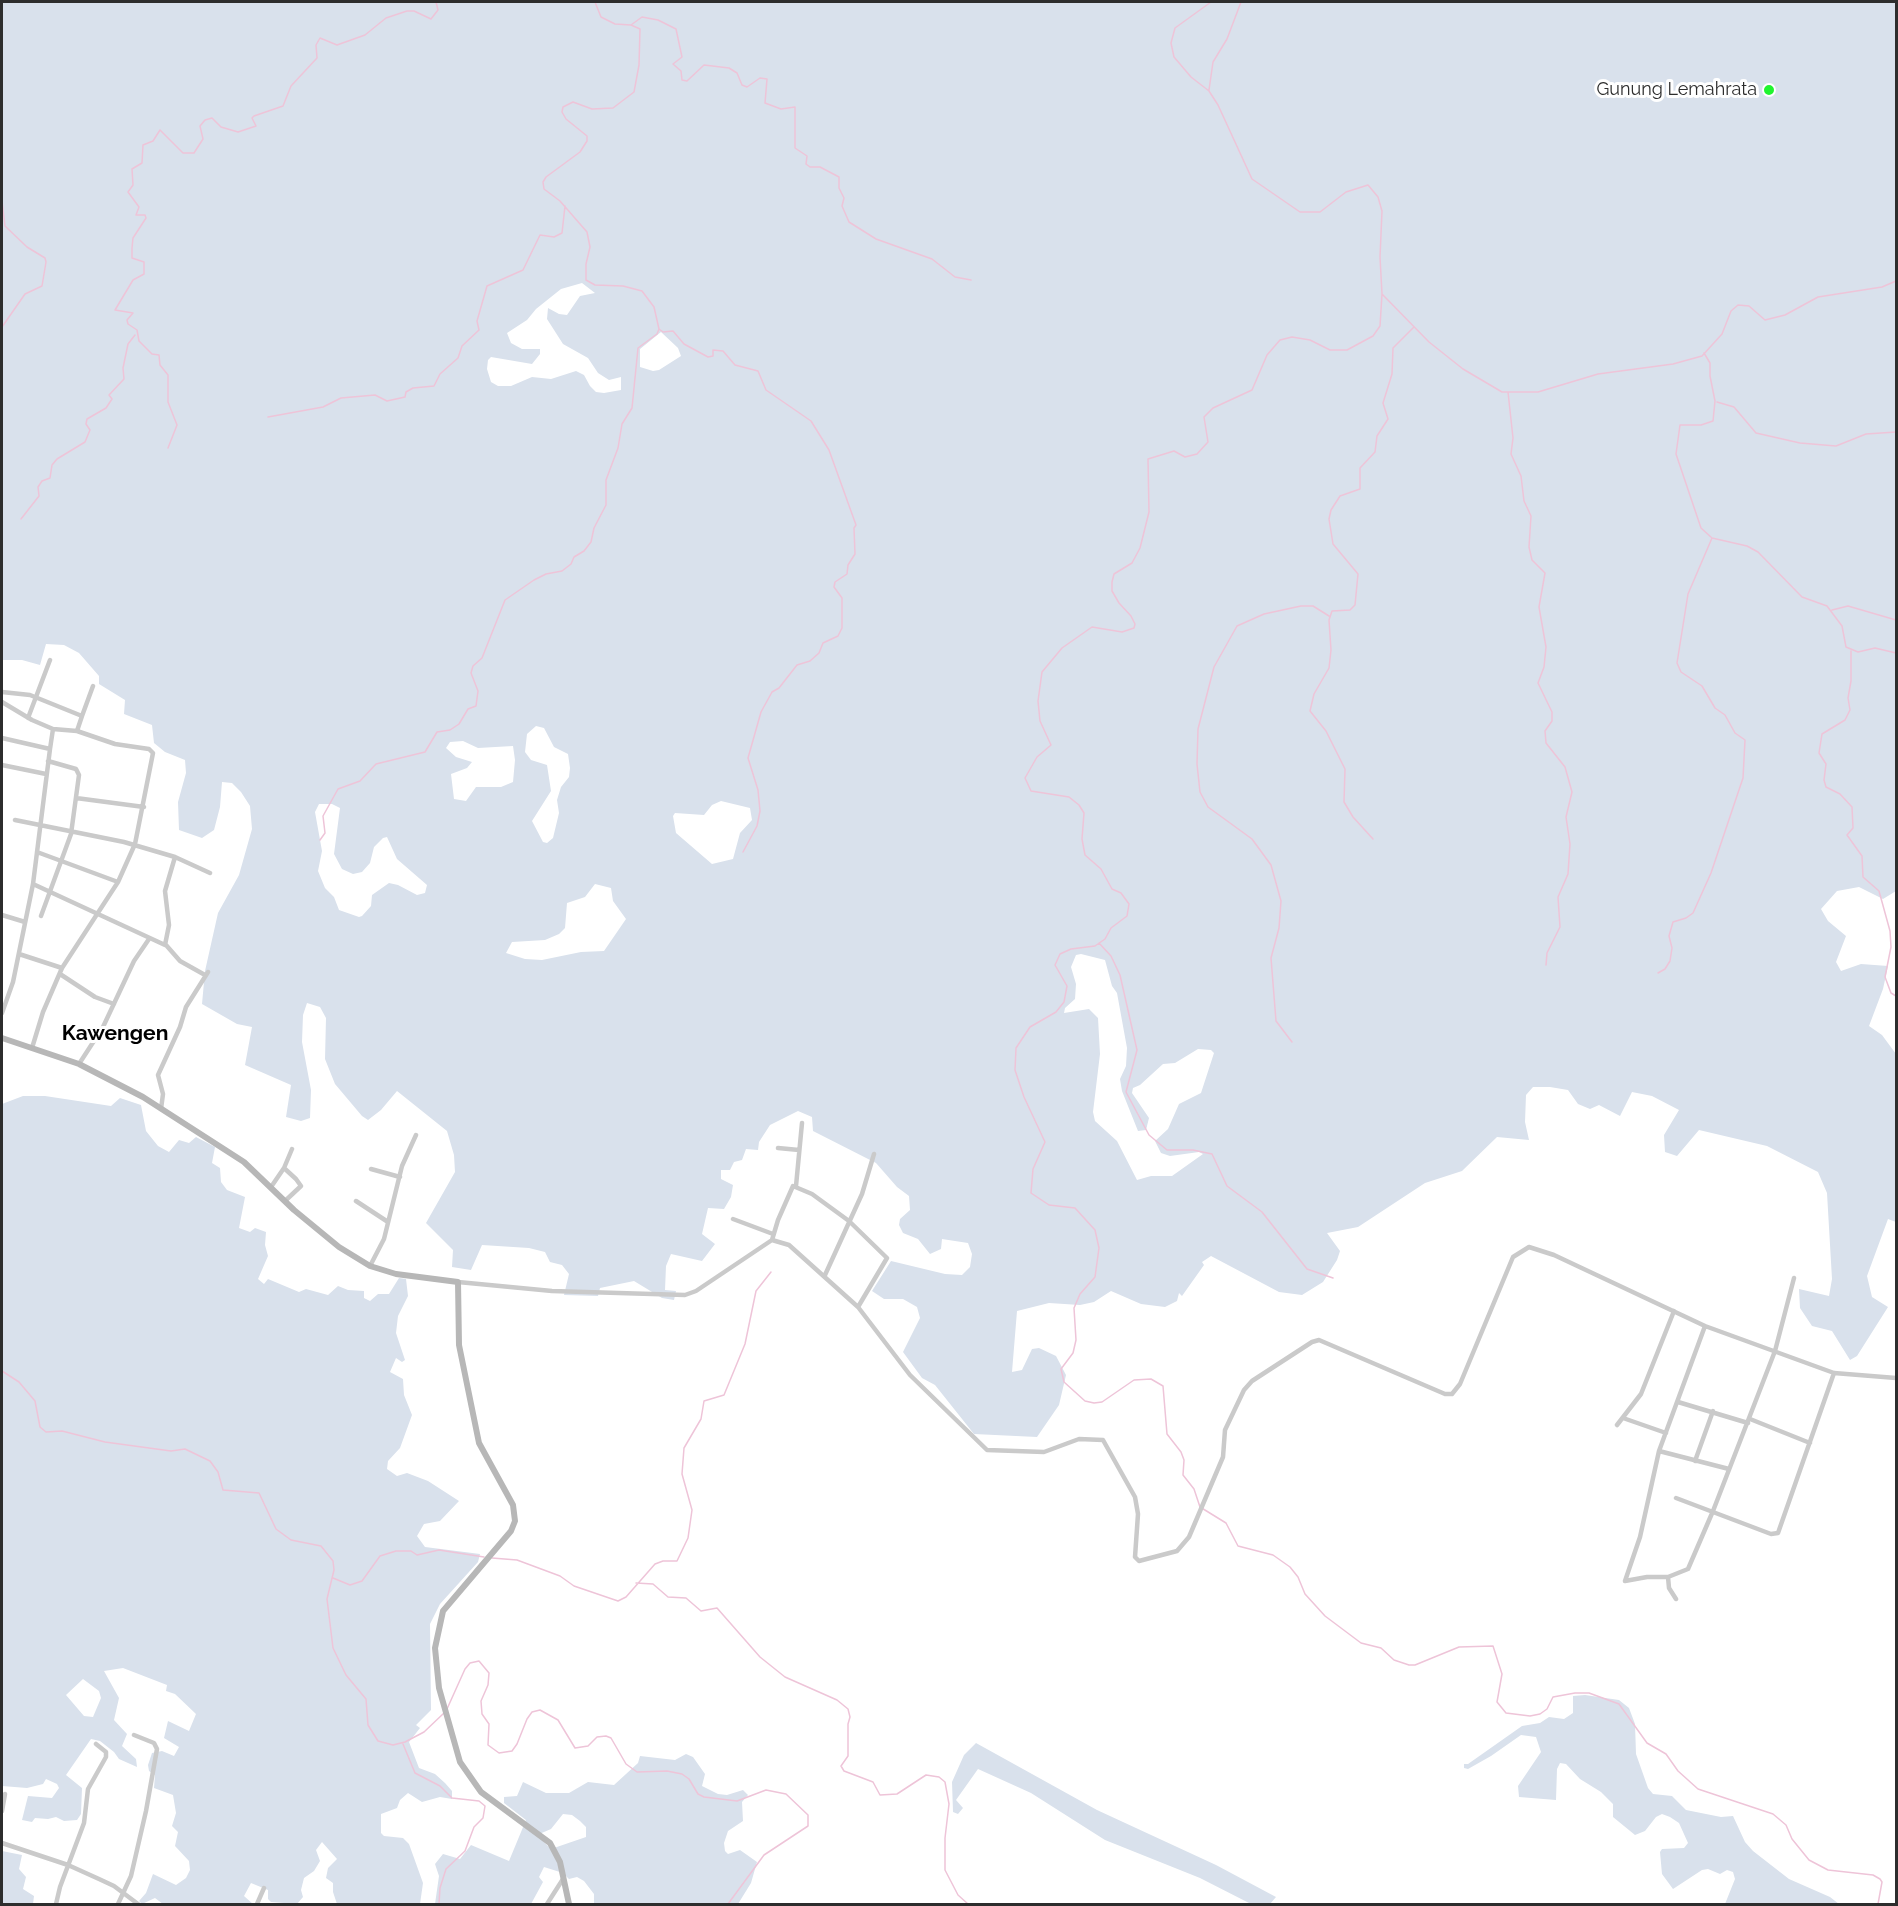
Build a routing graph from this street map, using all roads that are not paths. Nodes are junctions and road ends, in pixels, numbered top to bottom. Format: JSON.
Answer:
{"nodes":[{"id":1,"x":50,"y":660,"type":"dead end"},
{"id":2,"x":93,"y":686,"type":"dead end"},
{"id":3,"x":2,"y":692,"type":"edge"},
{"id":4,"x":37,"y":698,"type":"junction"},
{"id":5,"x":2,"y":702,"type":"edge"},
{"id":6,"x":82,"y":716,"type":"junction"},
{"id":7,"x":28,"y":718,"type":"junction"},
{"id":8,"x":53,"y":729,"type":"junction"},
{"id":9,"x":77,"y":731,"type":"junction"},
{"id":10,"x":2,"y":738,"type":"edge"},
{"id":11,"x":50,"y":749,"type":"junction"},
{"id":12,"x":48,"y":760,"type":"junction"},
{"id":13,"x":2,"y":765,"type":"edge"},
{"id":14,"x":46,"y":774,"type":"junction"},
{"id":15,"x":76,"y":798,"type":"junction"},
{"id":16,"x":144,"y":807,"type":"junction"},
{"id":17,"x":15,"y":820,"type":"dead end"},
{"id":18,"x":39,"y":827,"type":"junction"},
{"id":19,"x":71,"y":834,"type":"junction"},
{"id":20,"x":135,"y":845,"type":"junction"},
{"id":21,"x":37,"y":852,"type":"junction"},
{"id":22,"x":175,"y":857,"type":"junction"},
{"id":23,"x":61,"y":861,"type":"junction"},
{"id":24,"x":210,"y":873,"type":"dead end"},
{"id":25,"x":118,"y":882,"type":"junction"},
{"id":26,"x":33,"y":884,"type":"junction"},
{"id":27,"x":50,"y":892,"type":"junction"},
{"id":28,"x":97,"y":914,"type":"junction"},
{"id":29,"x":2,"y":915,"type":"edge"},
{"id":30,"x":41,"y":916,"type":"dead end"},
{"id":31,"x":25,"y":922,"type":"junction"},
{"id":32,"x":149,"y":939,"type":"junction"},
{"id":33,"x":166,"y":945,"type":"junction"},
{"id":34,"x":18,"y":954,"type":"junction"},
{"id":35,"x":62,"y":968,"type":"junction"},
{"id":36,"x":60,"y":974,"type":"junction"},
{"id":37,"x":114,"y":1004,"type":"junction"},
{"id":38,"x":2,"y":1013,"type":"edge"},
{"id":39,"x":2,"y":1038,"type":"edge"},
{"id":40,"x":32,"y":1048,"type":"junction"},
{"id":41,"x":79,"y":1064,"type":"junction"},
{"id":42,"x":161,"y":1109,"type":"junction"},
{"id":43,"x":802,"y":1123,"type":"dead end"},
{"id":44,"x":416,"y":1135,"type":"dead end"},
{"id":45,"x":778,"y":1148,"type":"dead end"},
{"id":46,"x":292,"y":1149,"type":"dead end"},
{"id":47,"x":799,"y":1150,"type":"junction"},
{"id":48,"x":874,"y":1154,"type":"dead end"},
{"id":49,"x":284,"y":1168,"type":"junction"},
{"id":50,"x":371,"y":1169,"type":"dead end"},
{"id":51,"x":400,"y":1177,"type":"junction"},
{"id":52,"x":271,"y":1186,"type":"junction"},
{"id":53,"x":796,"y":1186,"type":"junction"},
{"id":54,"x":285,"y":1201,"type":"junction"},
{"id":55,"x":356,"y":1202,"type":"dead end"},
{"id":56,"x":733,"y":1220,"type":"dead end"},
{"id":57,"x":849,"y":1221,"type":"junction"},
{"id":58,"x":388,"y":1222,"type":"junction"},
{"id":59,"x":772,"y":1238,"type":"junction"},
{"id":60,"x":370,"y":1266,"type":"junction"},
{"id":61,"x":825,"y":1275,"type":"junction"},
{"id":62,"x":1794,"y":1278,"type":"dead end"},
{"id":63,"x":458,"y":1282,"type":"junction"},
{"id":64,"x":858,"y":1307,"type":"junction"},
{"id":65,"x":1674,"y":1311,"type":"junction"},
{"id":66,"x":1705,"y":1326,"type":"junction"},
{"id":67,"x":1775,"y":1351,"type":"junction"},
{"id":68,"x":1834,"y":1373,"type":"junction"},
{"id":69,"x":1896,"y":1378,"type":"edge"},
{"id":70,"x":1678,"y":1402,"type":"junction"},
{"id":71,"x":1713,"y":1411,"type":"junction"},
{"id":72,"x":1623,"y":1418,"type":"junction"},
{"id":73,"x":1749,"y":1421,"type":"junction"},
{"id":74,"x":1617,"y":1425,"type":"dead end"},
{"id":75,"x":1666,"y":1433,"type":"junction"},
{"id":76,"x":1810,"y":1443,"type":"junction"},
{"id":77,"x":1659,"y":1451,"type":"junction"},
{"id":78,"x":1695,"y":1461,"type":"junction"},
{"id":79,"x":1729,"y":1469,"type":"junction"},
{"id":80,"x":1676,"y":1497,"type":"dead end"},
{"id":81,"x":1713,"y":1511,"type":"junction"},
{"id":82,"x":1668,"y":1577,"type":"junction"},
{"id":83,"x":1676,"y":1599,"type":"dead end"},
{"id":84,"x":134,"y":1735,"type":"dead end"},
{"id":85,"x":96,"y":1744,"type":"dead end"},
{"id":86,"x":5,"y":1794,"type":"dead end"},
{"id":87,"x":2,"y":1811,"type":"edge"},
{"id":88,"x":2,"y":1843,"type":"edge"},
{"id":89,"x":68,"y":1865,"type":"junction"},
{"id":90,"x":564,"y":1879,"type":"junction"},
{"id":91,"x":264,"y":1888,"type":"dead end"},
{"id":92,"x":124,"y":1893,"type":"junction"},
{"id":93,"x":56,"y":1905,"type":"edge"},
{"id":94,"x":118,"y":1905,"type":"edge"},
{"id":95,"x":138,"y":1905,"type":"edge"},
{"id":96,"x":257,"y":1905,"type":"edge"},
{"id":97,"x":547,"y":1905,"type":"edge"},
{"id":98,"x":569,"y":1905,"type":"edge"}],
"edges":[{"from":1,"to":4,"type":"street"},
{"from":2,"to":6,"type":"street"},
{"from":3,"to":4,"type":"street"},
{"from":4,"to":6,"type":"street"},
{"from":4,"to":7,"type":"street"},
{"from":5,"to":7,"type":"street"},
{"from":6,"to":9,"type":"street"},
{"from":7,"to":8,"type":"street"},
{"from":8,"to":9,"type":"street"},
{"from":8,"to":11,"type":"street"},
{"from":9,"to":16,"type":"street"},
{"from":10,"to":11,"type":"street"},
{"from":11,"to":12,"type":"street"},
{"from":12,"to":14,"type":"street"},
{"from":12,"to":15,"type":"street"},
{"from":13,"to":14,"type":"street"},
{"from":14,"to":18,"type":"street"},
{"from":15,"to":16,"type":"street"},
{"from":15,"to":19,"type":"street"},
{"from":16,"to":20,"type":"street"},
{"from":17,"to":18,"type":"street"},
{"from":18,"to":19,"type":"street"},
{"from":18,"to":21,"type":"street"},
{"from":19,"to":20,"type":"street"},
{"from":19,"to":23,"type":"street"},
{"from":20,"to":22,"type":"street"},
{"from":20,"to":25,"type":"street"},
{"from":21,"to":23,"type":"street"},
{"from":21,"to":26,"type":"street"},
{"from":22,"to":24,"type":"street"},
{"from":22,"to":33,"type":"street"},
{"from":23,"to":25,"type":"street"},
{"from":23,"to":27,"type":"street"},
{"from":25,"to":28,"type":"street"},
{"from":26,"to":27,"type":"street"},
{"from":26,"to":31,"type":"street"},
{"from":27,"to":28,"type":"street"},
{"from":27,"to":30,"type":"street"},
{"from":28,"to":32,"type":"street"},
{"from":28,"to":35,"type":"street"},
{"from":29,"to":31,"type":"street"},
{"from":31,"to":34,"type":"street"},
{"from":32,"to":33,"type":"street"},
{"from":32,"to":37,"type":"street"},
{"from":33,"to":42,"type":"street"},
{"from":34,"to":35,"type":"street"},
{"from":34,"to":38,"type":"street"},
{"from":35,"to":36,"type":"street"},
{"from":36,"to":37,"type":"street"},
{"from":36,"to":40,"type":"street"},
{"from":37,"to":41,"type":"street"},
{"from":39,"to":40,"type":"main road"},
{"from":40,"to":41,"type":"main road"},
{"from":41,"to":42,"type":"main road"},
{"from":42,"to":52,"type":"main road"},
{"from":43,"to":47,"type":"street"},
{"from":44,"to":51,"type":"street"},
{"from":45,"to":47,"type":"street"},
{"from":46,"to":49,"type":"street"},
{"from":47,"to":53,"type":"street"},
{"from":48,"to":57,"type":"street"},
{"from":49,"to":52,"type":"street"},
{"from":49,"to":54,"type":"street"},
{"from":50,"to":51,"type":"street"},
{"from":51,"to":58,"type":"street"},
{"from":52,"to":54,"type":"main road"},
{"from":53,"to":57,"type":"street"},
{"from":53,"to":59,"type":"street"},
{"from":54,"to":60,"type":"main road"},
{"from":55,"to":58,"type":"street"},
{"from":56,"to":59,"type":"street"},
{"from":57,"to":61,"type":"street"},
{"from":57,"to":64,"type":"street"},
{"from":58,"to":60,"type":"street"},
{"from":59,"to":61,"type":"street"},
{"from":59,"to":63,"type":"street"},
{"from":60,"to":63,"type":"main road"},
{"from":61,"to":64,"type":"street"},
{"from":62,"to":67,"type":"street"},
{"from":63,"to":90,"type":"main road"},
{"from":64,"to":65,"type":"street"},
{"from":65,"to":66,"type":"street"},
{"from":65,"to":72,"type":"street"},
{"from":66,"to":67,"type":"street"},
{"from":66,"to":70,"type":"street"},
{"from":67,"to":68,"type":"street"},
{"from":67,"to":73,"type":"street"},
{"from":68,"to":69,"type":"street"},
{"from":68,"to":76,"type":"street"},
{"from":70,"to":71,"type":"street"},
{"from":70,"to":75,"type":"street"},
{"from":71,"to":73,"type":"street"},
{"from":71,"to":78,"type":"street"},
{"from":72,"to":74,"type":"street"},
{"from":72,"to":75,"type":"street"},
{"from":73,"to":76,"type":"street"},
{"from":73,"to":79,"type":"street"},
{"from":75,"to":77,"type":"street"},
{"from":76,"to":81,"type":"street"},
{"from":77,"to":78,"type":"street"},
{"from":77,"to":82,"type":"street"},
{"from":78,"to":79,"type":"street"},
{"from":79,"to":81,"type":"street"},
{"from":80,"to":81,"type":"street"},
{"from":81,"to":82,"type":"street"},
{"from":82,"to":83,"type":"street"},
{"from":84,"to":92,"type":"street"},
{"from":85,"to":89,"type":"street"},
{"from":86,"to":87,"type":"street"},
{"from":88,"to":89,"type":"street"},
{"from":89,"to":92,"type":"street"},
{"from":89,"to":93,"type":"street"},
{"from":90,"to":97,"type":"street"},
{"from":90,"to":98,"type":"main road"},
{"from":91,"to":96,"type":"street"},
{"from":92,"to":94,"type":"street"},
{"from":92,"to":95,"type":"street"}]}
